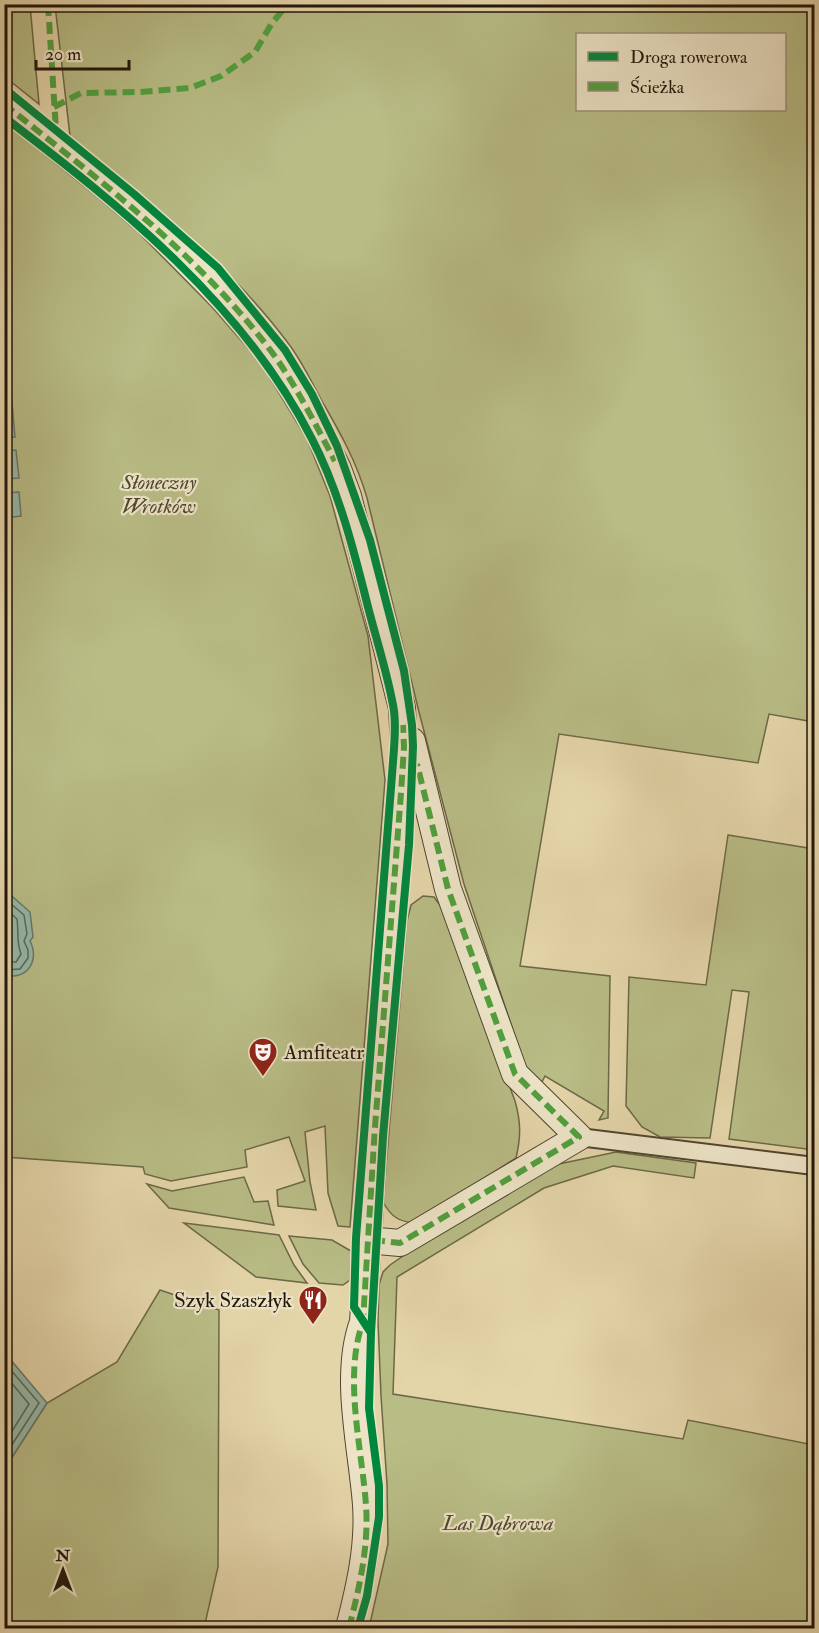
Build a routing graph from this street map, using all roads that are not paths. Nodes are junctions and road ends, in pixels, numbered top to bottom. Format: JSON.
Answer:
{"nodes":[{"id":1,"x":4,"y":104,"type":"edge"},
{"id":2,"x":402,"y":708,"type":"junction"},
{"id":3,"x":579,"y":1137,"type":"junction"},
{"id":4,"x":814,"y":1166,"type":"edge"},
{"id":5,"x":367,"y":1240,"type":"junction"},
{"id":6,"x":349,"y":1629,"type":"edge"}],
"edges":[{"from":1,"to":2,"type":"street"},
{"from":2,"to":3,"type":"street"},
{"from":2,"to":5,"type":"street"},
{"from":3,"to":4,"type":"lane"},
{"from":3,"to":5,"type":"street"},
{"from":5,"to":6,"type":"street"}]}
